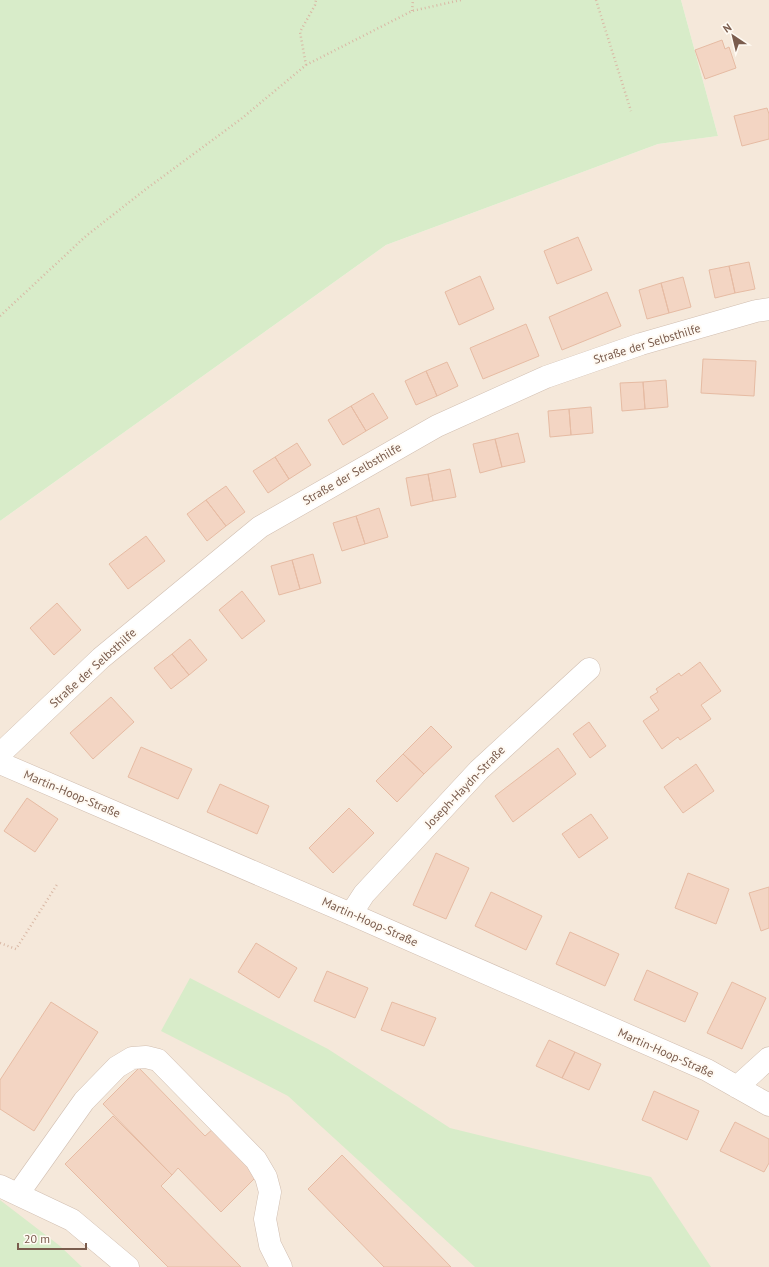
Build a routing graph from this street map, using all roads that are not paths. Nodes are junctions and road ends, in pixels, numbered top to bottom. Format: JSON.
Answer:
{"nodes":[{"id":1,"x":769,"y":309,"type":"edge"},
{"id":2,"x":589,"y":669,"type":"dead end"},
{"id":3,"x":0,"y":754,"type":"edge"},
{"id":4,"x":0,"y":763,"type":"edge"},
{"id":5,"x":351,"y":914,"type":"junction"},
{"id":6,"x":769,"y":1058,"type":"edge"},
{"id":7,"x":737,"y":1086,"type":"junction"},
{"id":8,"x":769,"y":1105,"type":"edge"},
{"id":9,"x":9,"y":1190,"type":"edge"},
{"id":10,"x":128,"y":1267,"type":"edge"},
{"id":11,"x":281,"y":1267,"type":"edge"}],
"edges":[{"from":1,"to":3,"type":"street","name":"Straße der Selbsthilfe"},
{"from":2,"to":5,"type":"street","name":"Joseph-Haydn-Straße"},
{"from":4,"to":5,"type":"street","name":"Martin-Hoop-Straße"},
{"from":5,"to":7,"type":"street","name":"Martin-Hoop-Straße"},
{"from":6,"to":7,"type":"street"},
{"from":7,"to":8,"type":"street","name":"Martin-Hoop-Straße"},
{"from":9,"to":10,"type":"street"},
{"from":9,"to":11,"type":"street"}]}
